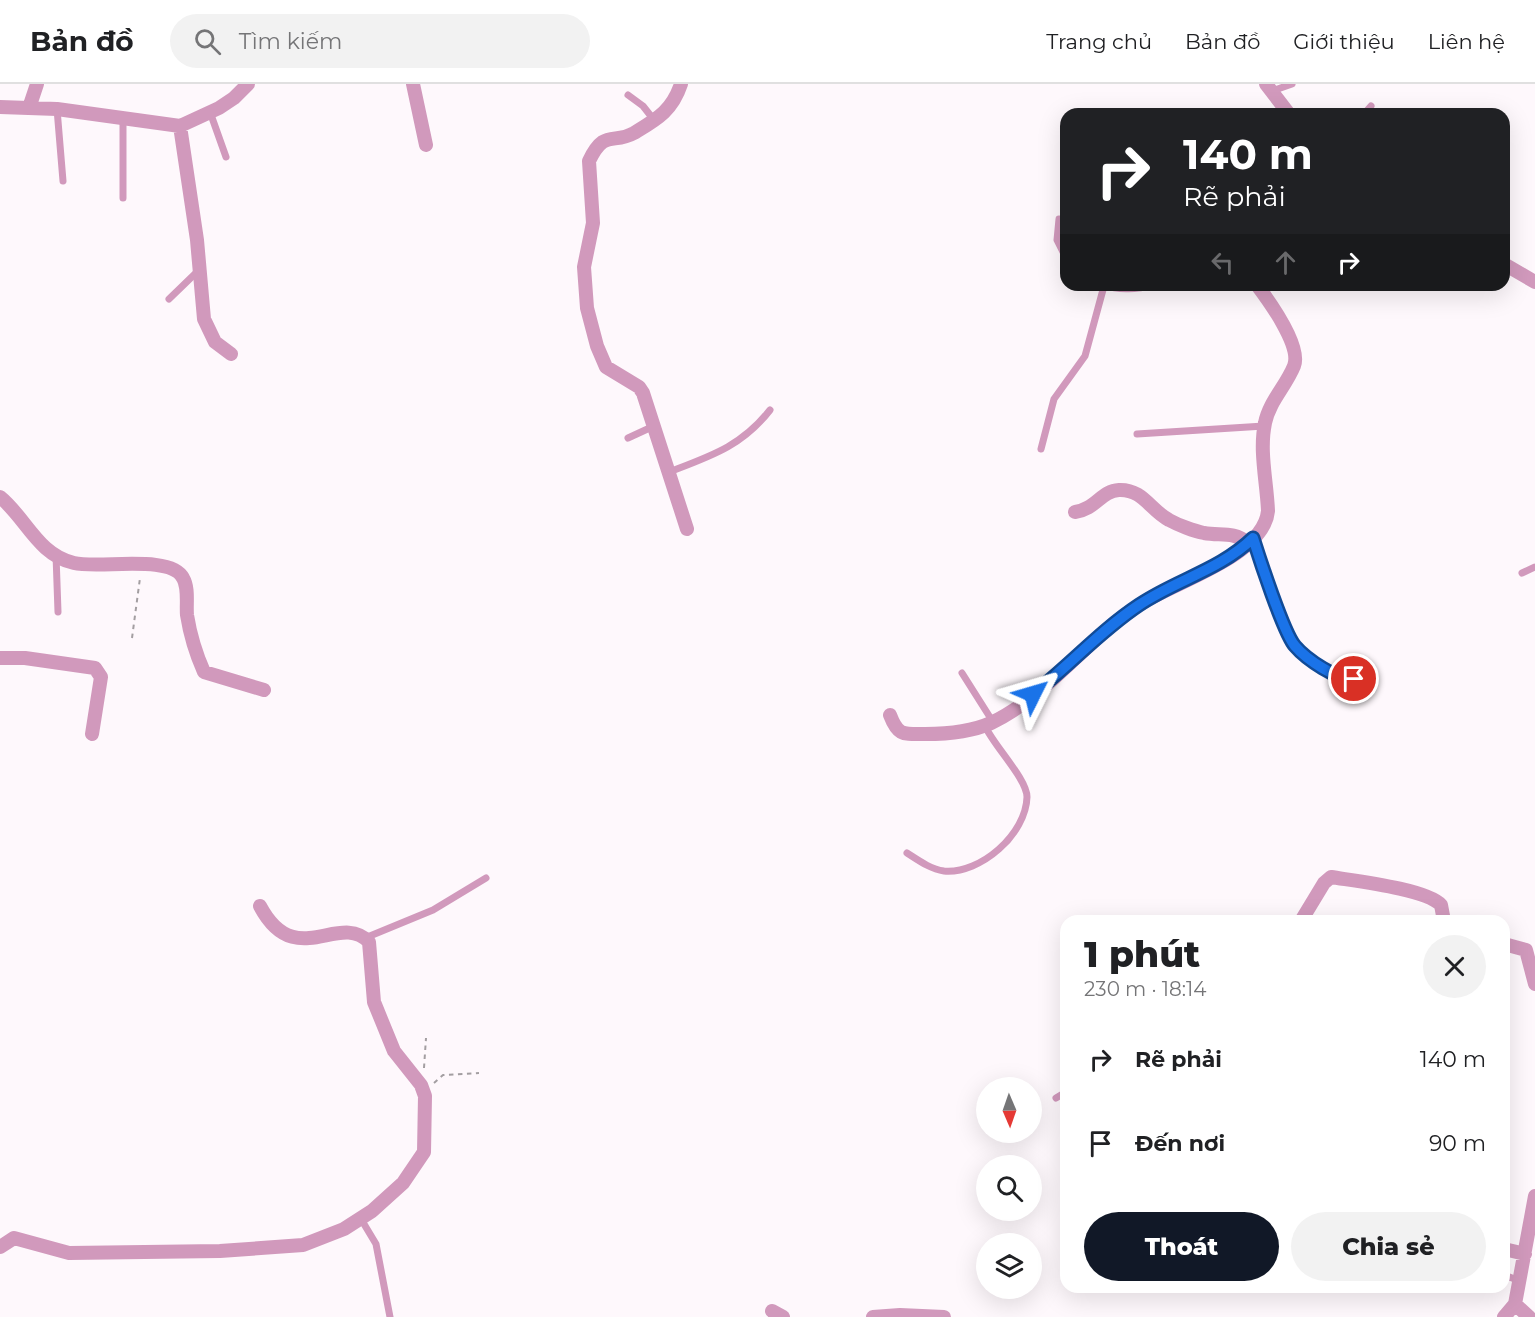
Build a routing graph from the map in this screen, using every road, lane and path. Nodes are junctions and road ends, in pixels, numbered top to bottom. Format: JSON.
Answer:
{"nodes":[{"id":1,"x":37,"y":84,"type":"edge"},
{"id":2,"x":248,"y":84,"type":"edge"},
{"id":3,"x":413,"y":84,"type":"edge"},
{"id":4,"x":681,"y":84,"type":"edge"},
{"id":5,"x":1292,"y":84,"type":"edge"},
{"id":6,"x":1269,"y":88,"type":"edge"},
{"id":7,"x":628,"y":95,"type":"dead end"},
{"id":8,"x":0,"y":107,"type":"edge"},
{"id":9,"x":29,"y":108,"type":"junction"},
{"id":10,"x":1284,"y":108,"type":"edge"},
{"id":11,"x":57,"y":109,"type":"junction"},
{"id":12,"x":210,"y":112,"type":"junction"},
{"id":13,"x":123,"y":118,"type":"junction"},
{"id":14,"x":654,"y":120,"type":"junction"},
{"id":15,"x":180,"y":126,"type":"junction"},
{"id":16,"x":426,"y":145,"type":"dead end"},
{"id":17,"x":226,"y":157,"type":"dead end"},
{"id":18,"x":63,"y":181,"type":"dead end"},
{"id":19,"x":123,"y":198,"type":"dead end"},
{"id":20,"x":1059,"y":219,"type":"dead end"},
{"id":21,"x":1060,"y":246,"type":"edge"},
{"id":22,"x":1510,"y":267,"type":"edge"},
{"id":23,"x":200,"y":269,"type":"junction"},
{"id":24,"x":1535,"y":282,"type":"edge"},
{"id":25,"x":1102,"y":291,"type":"edge"},
{"id":26,"x":1261,"y":291,"type":"edge"},
{"id":27,"x":169,"y":299,"type":"dead end"},
{"id":28,"x":231,"y":354,"type":"dead end"},
{"id":29,"x":770,"y":410,"type":"dead end"},
{"id":30,"x":654,"y":426,"type":"junction"},
{"id":31,"x":1264,"y":426,"type":"junction"},
{"id":32,"x":1137,"y":434,"type":"dead end"},
{"id":33,"x":628,"y":438,"type":"dead end"},
{"id":34,"x":1041,"y":449,"type":"dead end"},
{"id":35,"x":669,"y":472,"type":"junction"},
{"id":36,"x":0,"y":497,"type":"edge"},
{"id":37,"x":1075,"y":512,"type":"dead end"},
{"id":38,"x":687,"y":529,"type":"dead end"},
{"id":39,"x":1251,"y":540,"type":"junction"},
{"id":40,"x":56,"y":555,"type":"junction"},
{"id":41,"x":142,"y":564,"type":"junction"},
{"id":42,"x":1535,"y":567,"type":"edge"},
{"id":43,"x":1522,"y":573,"type":"dead end"},
{"id":44,"x":58,"y":612,"type":"dead end"},
{"id":45,"x":132,"y":638,"type":"dead end"},
{"id":46,"x":0,"y":658,"type":"edge"},
{"id":47,"x":1365,"y":663,"type":"dead end"},
{"id":48,"x":962,"y":673,"type":"dead end"},
{"id":49,"x":264,"y":690,"type":"dead end"},
{"id":50,"x":890,"y":715,"type":"dead end"},
{"id":51,"x":989,"y":724,"type":"junction"},
{"id":52,"x":92,"y":734,"type":"dead end"},
{"id":53,"x":907,"y":853,"type":"dead end"},
{"id":54,"x":486,"y":878,"type":"dead end"},
{"id":55,"x":260,"y":906,"type":"dead end"},
{"id":56,"x":1305,"y":915,"type":"edge"},
{"id":57,"x":1443,"y":915,"type":"edge"},
{"id":58,"x":365,"y":938,"type":"junction"},
{"id":59,"x":1510,"y":946,"type":"edge"},
{"id":60,"x":1535,"y":984,"type":"edge"},
{"id":61,"x":426,"y":1038,"type":"dead end"},
{"id":62,"x":479,"y":1074,"type":"dead end"},
{"id":63,"x":423,"y":1091,"type":"junction"},
{"id":64,"x":1060,"y":1096,"type":"edge"},
{"id":65,"x":1056,"y":1098,"type":"dead end"},
{"id":66,"x":1535,"y":1196,"type":"edge"},
{"id":67,"x":361,"y":1219,"type":"junction"},
{"id":68,"x":0,"y":1247,"type":"edge"},
{"id":69,"x":1510,"y":1250,"type":"edge"},
{"id":70,"x":1525,"y":1254,"type":"junction"},
{"id":71,"x":1510,"y":1277,"type":"edge"},
{"id":72,"x":1520,"y":1281,"type":"junction"},
{"id":73,"x":1515,"y":1304,"type":"junction"},
{"id":74,"x":390,"y":1317,"type":"edge"},
{"id":75,"x":873,"y":1317,"type":"edge"},
{"id":76,"x":944,"y":1317,"type":"edge"},
{"id":77,"x":1504,"y":1317,"type":"edge"},
{"id":78,"x":1529,"y":1317,"type":"edge"}],
"edges":[{"from":1,"to":9,"type":"street"},
{"from":2,"to":12,"type":"street"},
{"from":3,"to":16,"type":"street"},
{"from":4,"to":14,"type":"street"},
{"from":5,"to":6,"type":"lane"},
{"from":6,"to":10,"type":"street"},
{"from":7,"to":14,"type":"lane"},
{"from":8,"to":9,"type":"street"},
{"from":9,"to":11,"type":"street"},
{"from":11,"to":13,"type":"street"},
{"from":11,"to":18,"type":"lane"},
{"from":12,"to":15,"type":"street"},
{"from":12,"to":17,"type":"lane"},
{"from":13,"to":15,"type":"street"},
{"from":13,"to":19,"type":"lane"},
{"from":14,"to":30,"type":"street"},
{"from":15,"to":23,"type":"street"},
{"from":20,"to":21,"type":"lane"},
{"from":22,"to":24,"type":"street"},
{"from":23,"to":27,"type":"lane"},
{"from":23,"to":28,"type":"street"},
{"from":25,"to":34,"type":"lane"},
{"from":26,"to":31,"type":"street"},
{"from":29,"to":35,"type":"lane"},
{"from":30,"to":33,"type":"lane"},
{"from":30,"to":35,"type":"street"},
{"from":31,"to":32,"type":"lane"},
{"from":31,"to":39,"type":"street"},
{"from":35,"to":38,"type":"street"},
{"from":36,"to":40,"type":"street"},
{"from":37,"to":39,"type":"street"},
{"from":39,"to":47,"type":"lane"},
{"from":39,"to":51,"type":"street"},
{"from":40,"to":41,"type":"street"},
{"from":40,"to":44,"type":"lane"},
{"from":41,"to":45,"type":"path"},
{"from":41,"to":49,"type":"street"},
{"from":42,"to":43,"type":"lane"},
{"from":46,"to":52,"type":"street"},
{"from":48,"to":51,"type":"lane"},
{"from":50,"to":51,"type":"street"},
{"from":51,"to":53,"type":"lane"},
{"from":54,"to":58,"type":"lane"},
{"from":55,"to":58,"type":"street"},
{"from":56,"to":57,"type":"street"},
{"from":58,"to":63,"type":"street"},
{"from":59,"to":60,"type":"street"},
{"from":61,"to":63,"type":"path"},
{"from":62,"to":63,"type":"path"},
{"from":63,"to":67,"type":"street"},
{"from":64,"to":65,"type":"lane"},
{"from":66,"to":70,"type":"street"},
{"from":67,"to":68,"type":"street"},
{"from":67,"to":74,"type":"lane"},
{"from":69,"to":70,"type":"street"},
{"from":70,"to":72,"type":"street"},
{"from":71,"to":72,"type":"lane"},
{"from":72,"to":73,"type":"street"},
{"from":73,"to":77,"type":"street"},
{"from":73,"to":78,"type":"street"},
{"from":75,"to":76,"type":"street"}]}
